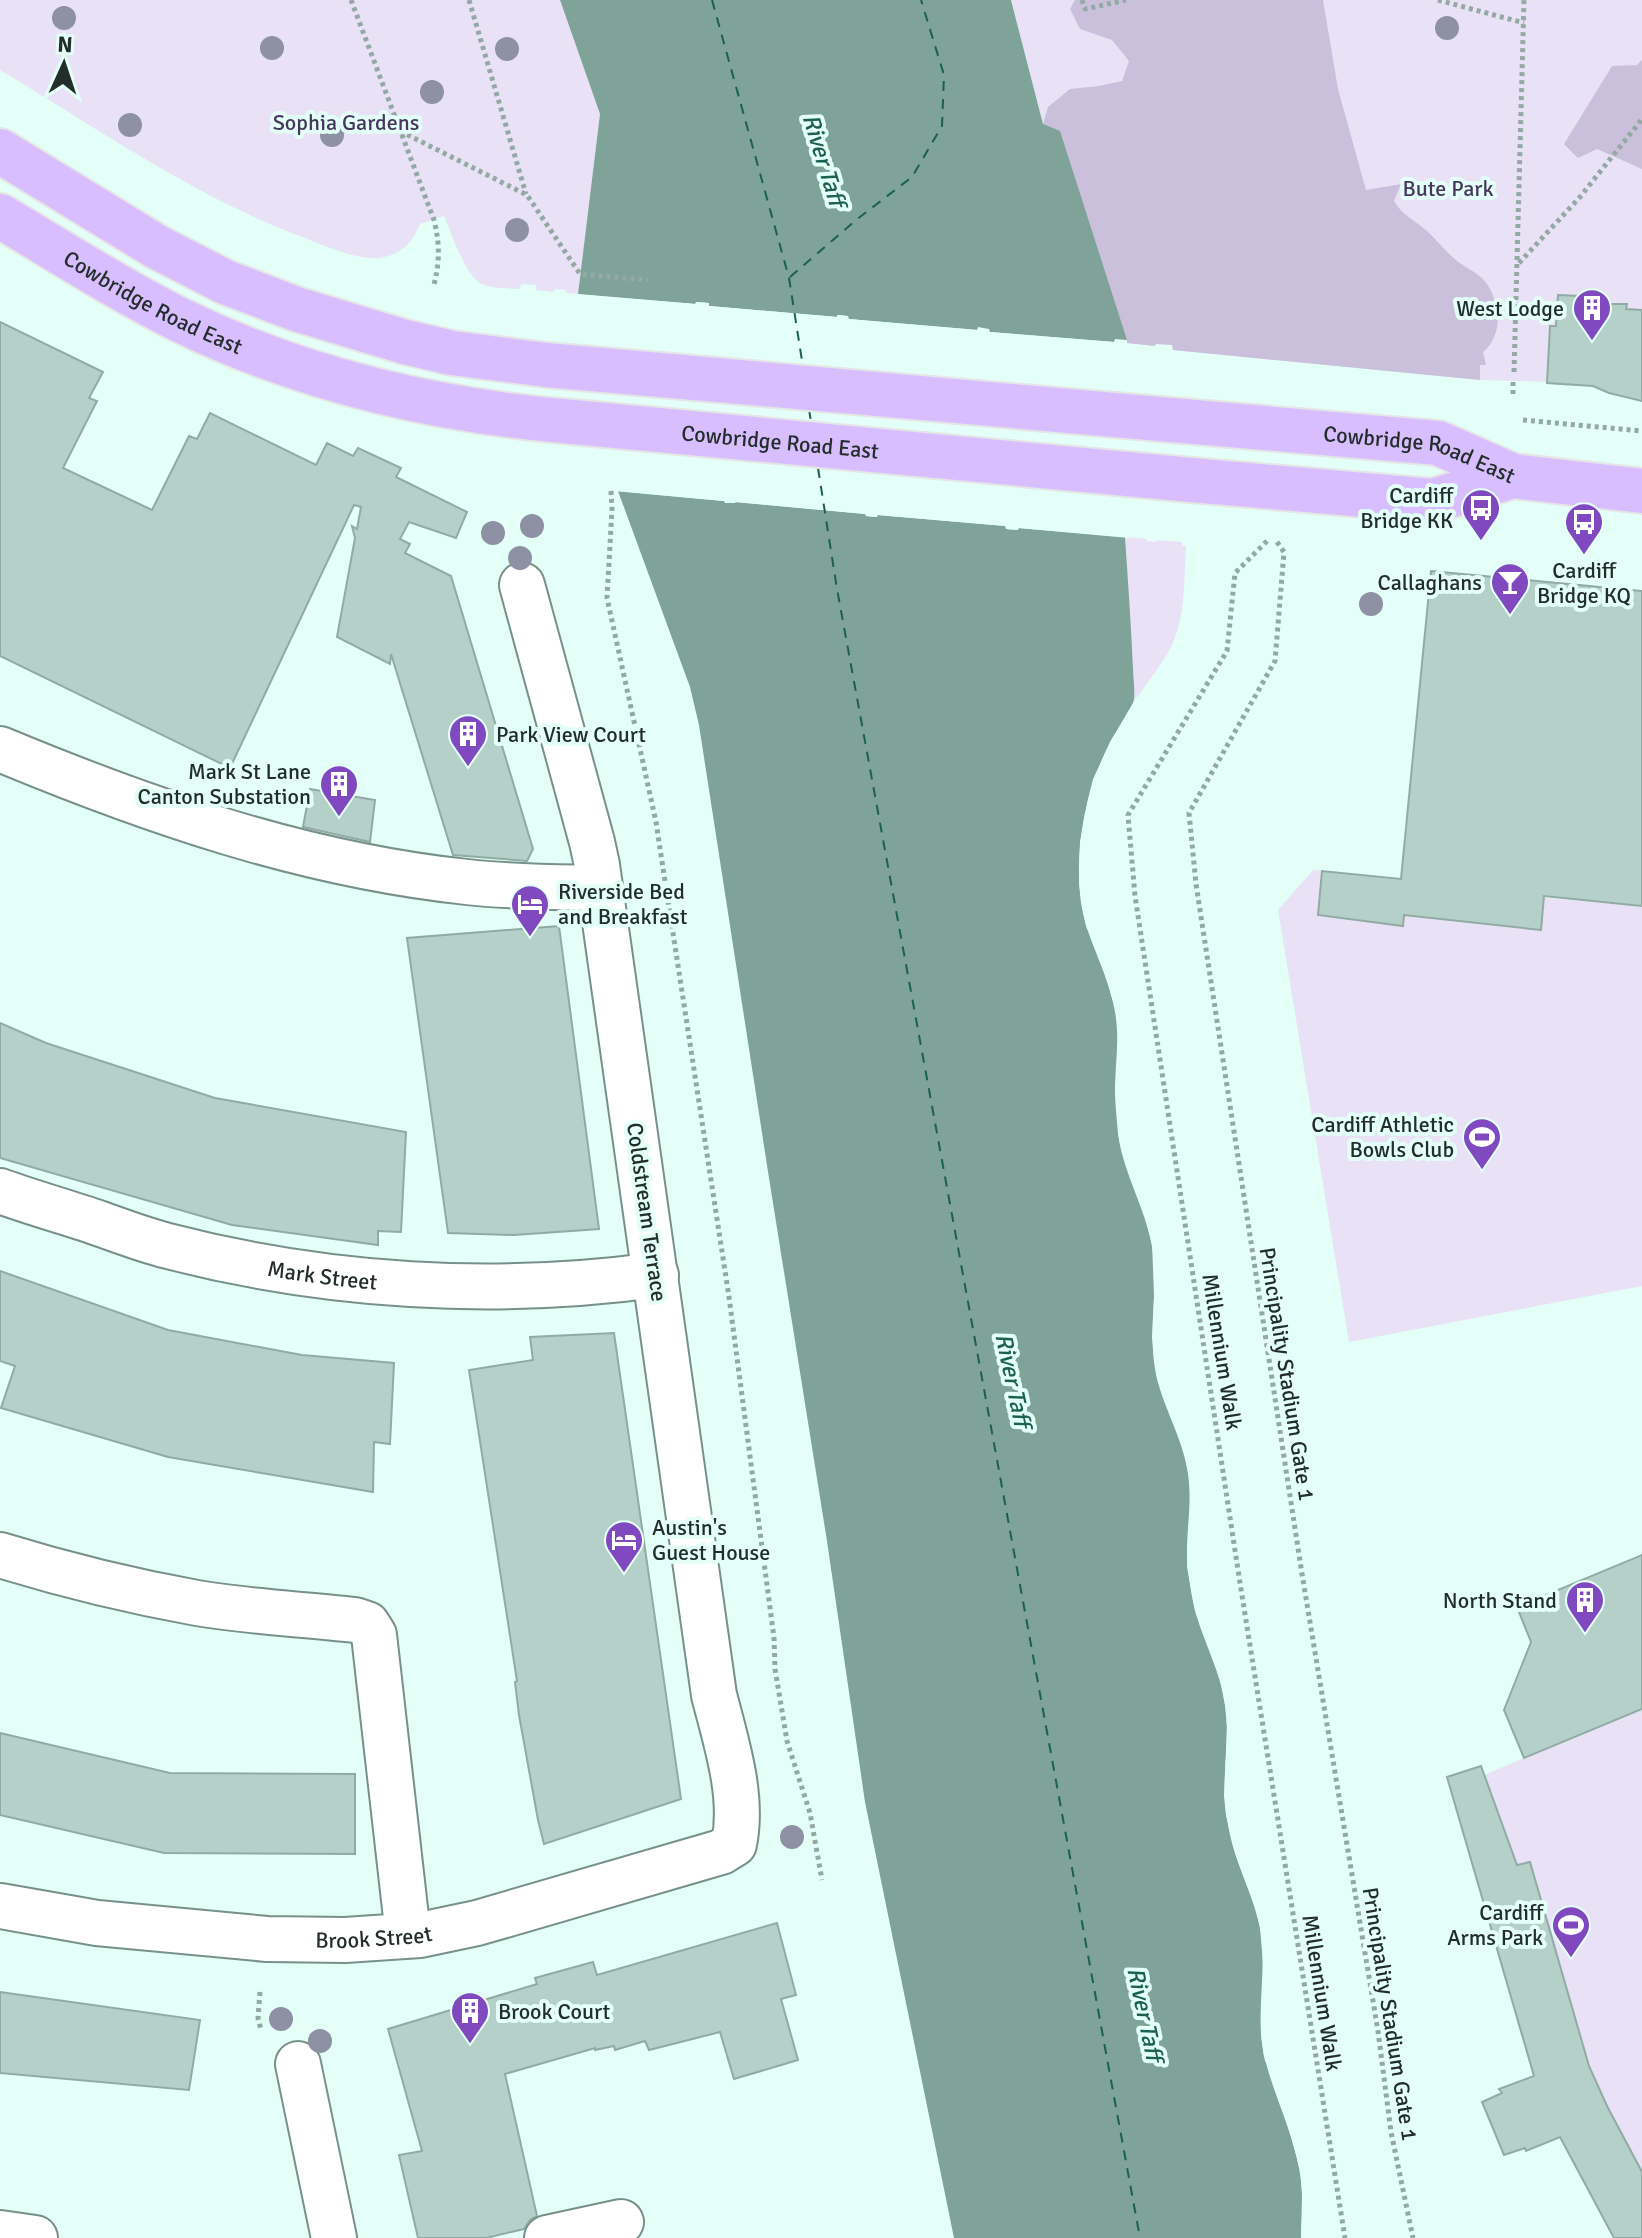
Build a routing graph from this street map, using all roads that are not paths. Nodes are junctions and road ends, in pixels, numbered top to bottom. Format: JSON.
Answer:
{"nodes":[{"id":1,"x":0,"y":151,"type":"edge"},
{"id":2,"x":0,"y":216,"type":"edge"},
{"id":3,"x":1513,"y":476,"type":"junction"},
{"id":4,"x":1642,"y":491,"type":"edge"},
{"id":5,"x":522,"y":585,"type":"dead end"},
{"id":6,"x":0,"y":749,"type":"edge"},
{"id":7,"x":600,"y":888,"type":"junction"},
{"id":8,"x":0,"y":1191,"type":"edge"},
{"id":9,"x":656,"y":1275,"type":"junction"},
{"id":10,"x":0,"y":1555,"type":"edge"},
{"id":11,"x":734,"y":1844,"type":"joint"},
{"id":12,"x":0,"y":1906,"type":"edge"},
{"id":13,"x":408,"y":1935,"type":"junction"},
{"id":14,"x":298,"y":2064,"type":"dead end"},
{"id":15,"x":621,"y":2222,"type":"dead end"},
{"id":16,"x":0,"y":2233,"type":"edge"},
{"id":17,"x":35,"y":2238,"type":"edge"},
{"id":18,"x":334,"y":2238,"type":"edge"},
{"id":19,"x":547,"y":2238,"type":"edge"}],
"edges":[{"from":1,"to":3,"type":"main road","name":"Cowbridge Road East","bridge":true},
{"from":2,"to":3,"type":"main road","name":"Cowbridge Road East","bridge":true},
{"from":3,"to":4,"type":"main road"},
{"from":5,"to":7,"type":"street","name":"Coldstream Terrace"},
{"from":6,"to":7,"type":"street"},
{"from":7,"to":9,"type":"street","name":"Coldstream Terrace"},
{"from":8,"to":9,"type":"street","name":"Mark Street"},
{"from":9,"to":11,"type":"street","name":"Coldstream Terrace"},
{"from":10,"to":13,"type":"street"},
{"from":11,"to":13,"type":"street","name":"Brook Street"},
{"from":12,"to":13,"type":"street","name":"Brook Street"},
{"from":14,"to":18,"type":"street"},
{"from":15,"to":19,"type":"street"},
{"from":16,"to":17,"type":"street"}]}
